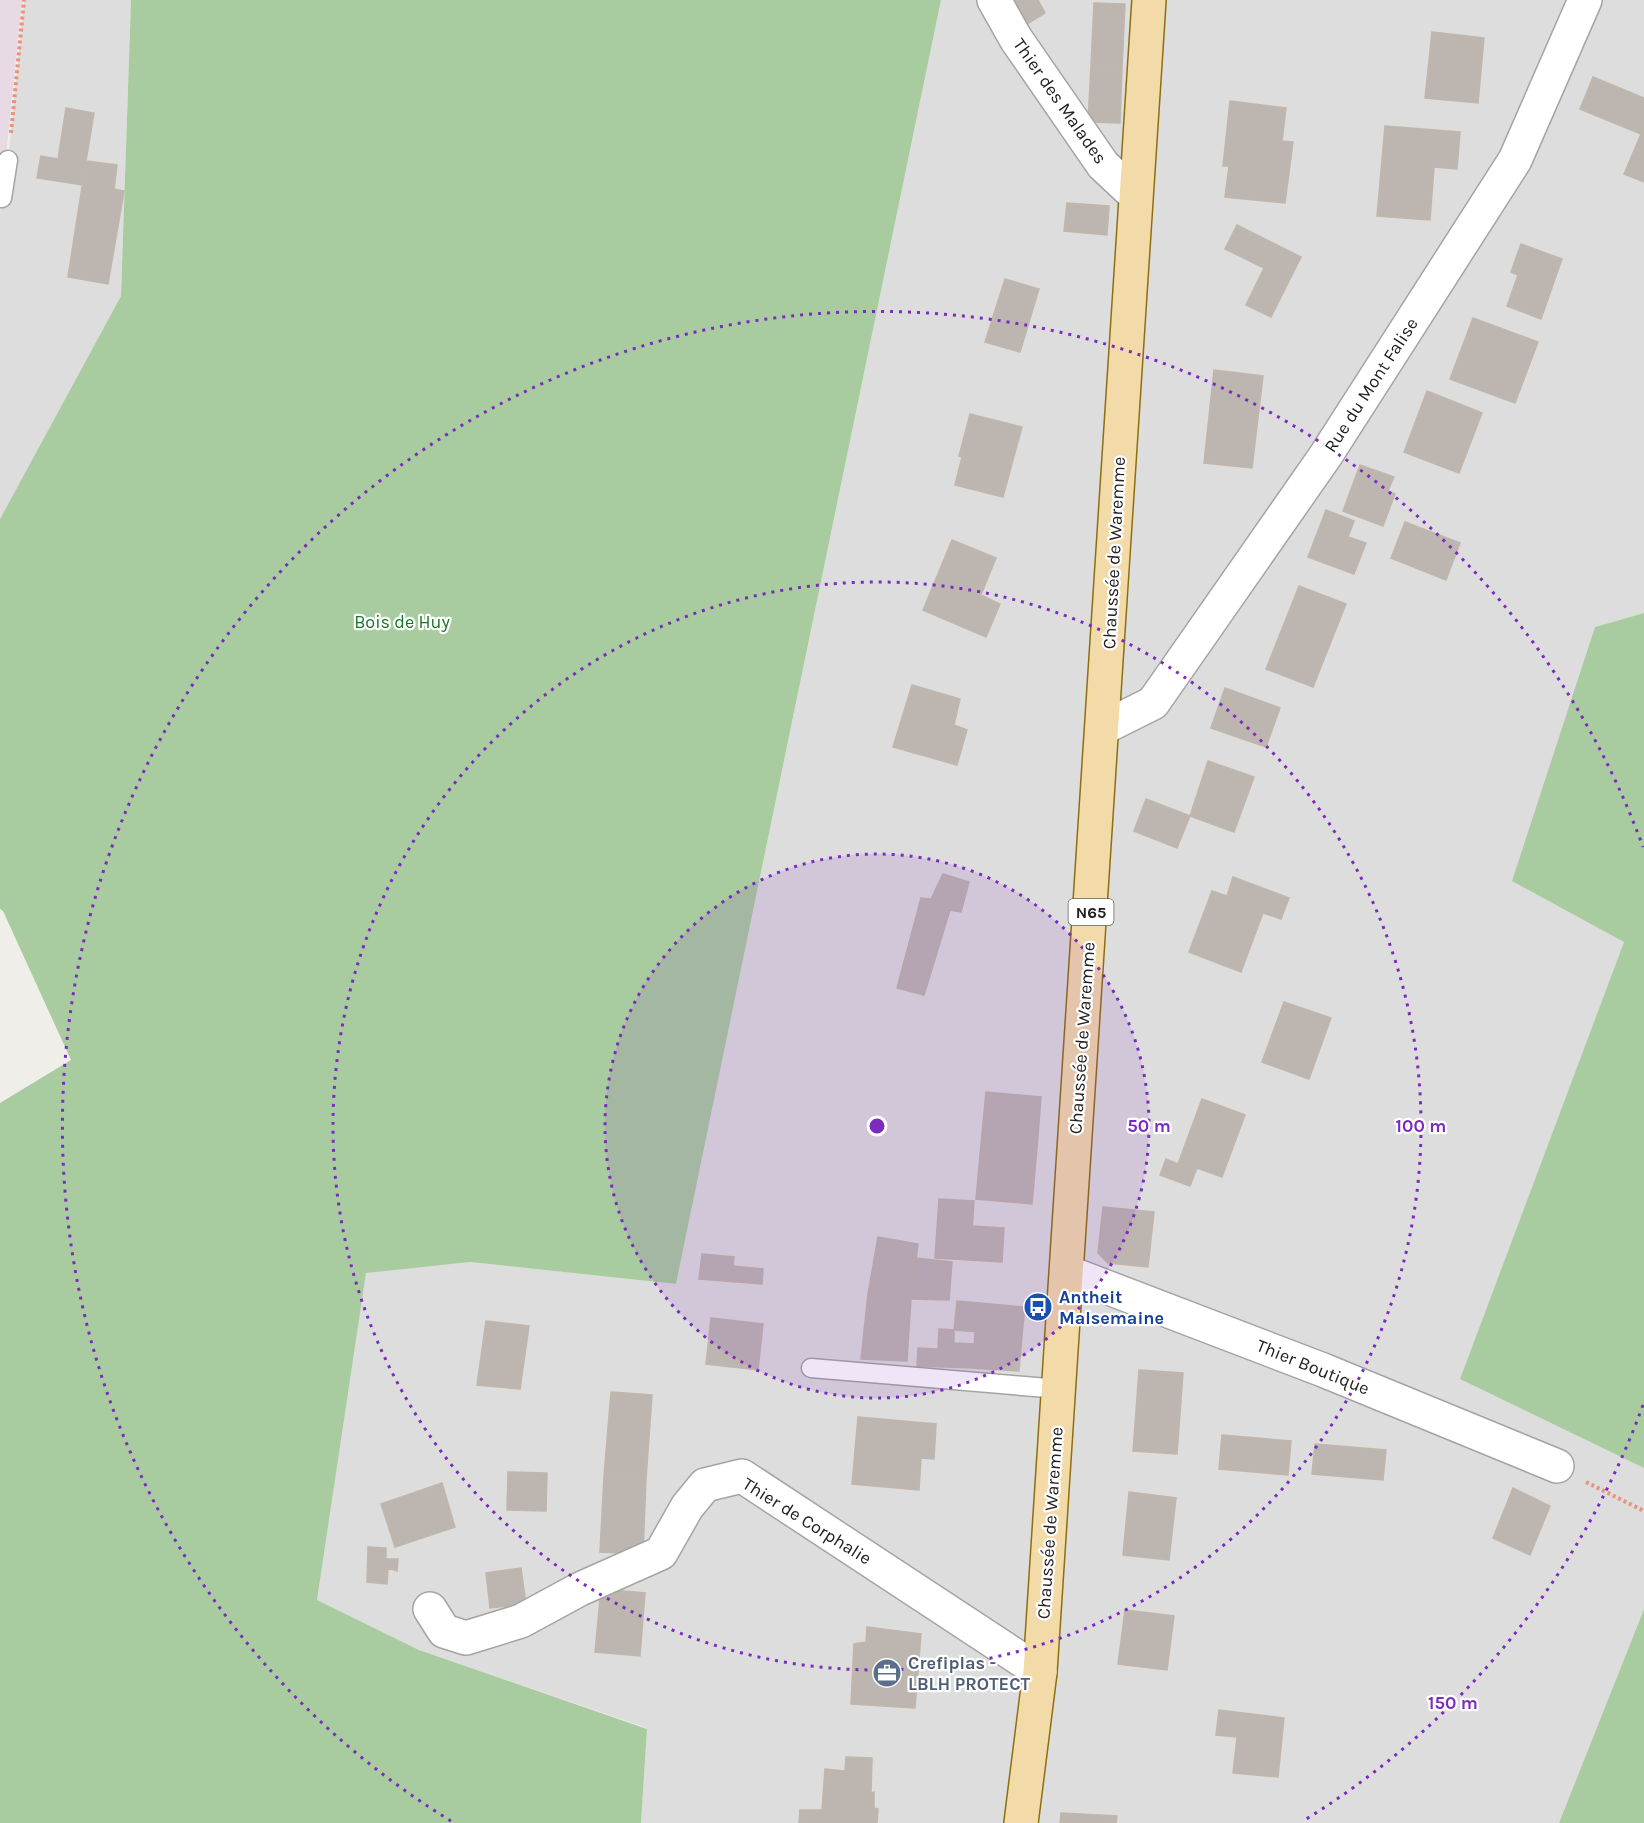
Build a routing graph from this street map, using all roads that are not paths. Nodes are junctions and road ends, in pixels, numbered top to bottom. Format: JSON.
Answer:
{"nodes":[{"id":1,"x":994,"y":0,"type":"edge"},
{"id":2,"x":1149,"y":0,"type":"edge"},
{"id":3,"x":1585,"y":0,"type":"edge"},
{"id":4,"x":8,"y":160,"type":"road end"},
{"id":5,"x":1135,"y":195,"type":"junction"},
{"id":6,"x":0,"y":197,"type":"edge"},
{"id":7,"x":1103,"y":728,"type":"junction"},
{"id":8,"x":1067,"y":1272,"type":"junction"},
{"id":9,"x":811,"y":1368,"type":"dead end"},
{"id":10,"x":1059,"y":1389,"type":"junction"},
{"id":11,"x":1557,"y":1467,"type":"road end"},
{"id":12,"x":430,"y":1610,"type":"dead end"},
{"id":13,"x":1040,"y":1672,"type":"junction"},
{"id":14,"x":1021,"y":1823,"type":"edge"}],
"edges":[{"from":1,"to":5,"type":"street","name":"Thier des Malades"},
{"from":2,"to":5,"type":"main road","name":"Chaussée de Waremme","number":"N65"},
{"from":3,"to":7,"type":"street","name":"Rue du Mont Falise"},
{"from":4,"to":6,"type":"lane"},
{"from":5,"to":7,"type":"main road","name":"Chaussée de Waremme","number":"N65"},
{"from":7,"to":8,"type":"main road","name":"Chaussée de Waremme","number":"N65"},
{"from":8,"to":10,"type":"main road","name":"Chaussée de Waremme","number":"N65"},
{"from":8,"to":11,"type":"street","name":"Thier Boutique"},
{"from":9,"to":10,"type":"lane"},
{"from":10,"to":13,"type":"main road","name":"Chaussée de Waremme","number":"N65"},
{"from":12,"to":13,"type":"street","name":"Thier de Corphalie"},
{"from":13,"to":14,"type":"main road","name":"Chaussée de Waremme","number":"N65"}]}
